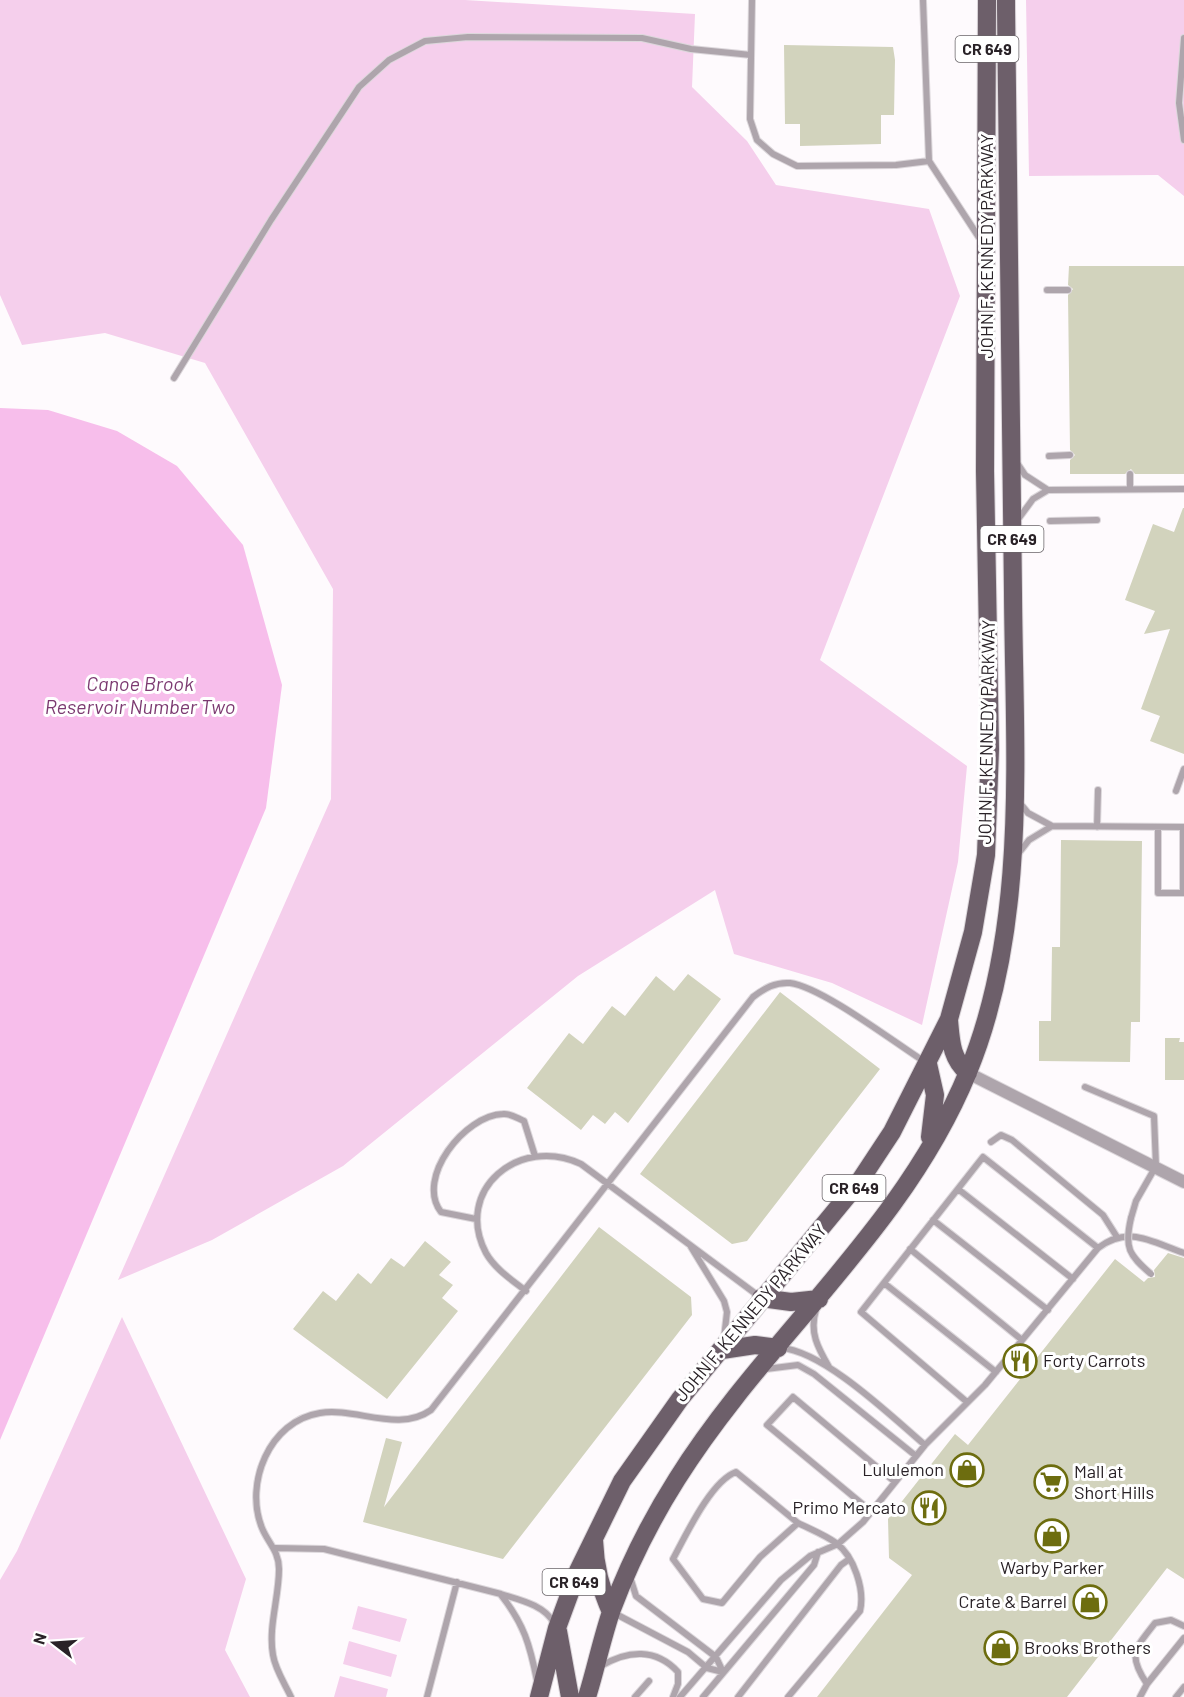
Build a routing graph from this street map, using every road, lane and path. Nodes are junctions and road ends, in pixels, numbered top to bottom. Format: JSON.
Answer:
{"nodes":[{"id":1,"x":752,"y":0,"type":"edge"},
{"id":2,"x":923,"y":0,"type":"edge"},
{"id":3,"x":987,"y":0,"type":"edge"},
{"id":4,"x":1006,"y":0,"type":"edge"},
{"id":5,"x":1184,"y":38,"type":"edge"},
{"id":6,"x":751,"y":55,"type":"junction"},
{"id":7,"x":1184,"y":140,"type":"edge"},
{"id":8,"x":929,"y":161,"type":"junction"},
{"id":9,"x":987,"y":250,"type":"junction"},
{"id":10,"x":1047,"y":290,"type":"dead end"},
{"id":11,"x":1068,"y":290,"type":"dead end"},
{"id":12,"x":174,"y":378,"type":"dead end"},
{"id":13,"x":1011,"y":449,"type":"junction"},
{"id":14,"x":1070,"y":455,"type":"dead end"},
{"id":15,"x":1049,"y":456,"type":"dead end"},
{"id":16,"x":1130,"y":474,"type":"dead end"},
{"id":17,"x":1130,"y":489,"type":"junction"},
{"id":18,"x":1184,"y":489,"type":"edge"},
{"id":19,"x":1048,"y":490,"type":"junction"},
{"id":20,"x":1097,"y":520,"type":"dead end"},
{"id":21,"x":1050,"y":521,"type":"dead end"},
{"id":22,"x":1012,"y":536,"type":"junction"},
{"id":23,"x":1184,"y":770,"type":"edge"},
{"id":24,"x":1098,"y":790,"type":"dead end"},
{"id":25,"x":1176,"y":791,"type":"dead end"},
{"id":26,"x":1013,"y":795,"type":"junction"},
{"id":27,"x":1052,"y":826,"type":"junction"},
{"id":28,"x":1097,"y":826,"type":"junction"},
{"id":29,"x":1158,"y":827,"type":"junction"},
{"id":30,"x":1183,"y":827,"type":"edge"},
{"id":31,"x":1012,"y":862,"type":"junction"},
{"id":32,"x":949,"y":1019,"type":"junction"},
{"id":33,"x":928,"y":1064,"type":"junction"},
{"id":34,"x":968,"y":1073,"type":"junction"},
{"id":35,"x":1085,"y":1087,"type":"dead end"},
{"id":36,"x":991,"y":1142,"type":"dead end"},
{"id":37,"x":928,"y":1151,"type":"junction"},
{"id":38,"x":535,"y":1156,"type":"junction"},
{"id":39,"x":1156,"y":1166,"type":"junction"},
{"id":40,"x":1184,"y":1182,"type":"edge"},
{"id":41,"x":608,"y":1185,"type":"junction"},
{"id":42,"x":958,"y":1189,"type":"junction"},
{"id":43,"x":476,"y":1219,"type":"junction"},
{"id":44,"x":933,"y":1220,"type":"junction"},
{"id":45,"x":1117,"y":1237,"type":"junction"},
{"id":46,"x":689,"y":1244,"type":"junction"},
{"id":47,"x":1098,"y":1248,"type":"junction"},
{"id":48,"x":910,"y":1249,"type":"junction"},
{"id":49,"x":1184,"y":1253,"type":"edge"},
{"id":50,"x":1151,"y":1274,"type":"dead end"},
{"id":51,"x":1073,"y":1279,"type":"junction"},
{"id":52,"x":884,"y":1282,"type":"junction"},
{"id":53,"x":526,"y":1291,"type":"junction"},
{"id":54,"x":761,"y":1298,"type":"junction"},
{"id":55,"x":819,"y":1299,"type":"junction"},
{"id":56,"x":1048,"y":1310,"type":"junction"},
{"id":57,"x":1022,"y":1340,"type":"junction"},
{"id":58,"x":778,"y":1347,"type":"junction"},
{"id":59,"x":722,"y":1350,"type":"junction"},
{"id":60,"x":829,"y":1368,"type":"junction"},
{"id":61,"x":757,"y":1372,"type":"junction"},
{"id":62,"x":996,"y":1372,"type":"junction"},
{"id":63,"x":967,"y":1402,"type":"junction"},
{"id":64,"x":925,"y":1444,"type":"junction"},
{"id":65,"x":916,"y":1456,"type":"junction"},
{"id":66,"x":895,"y":1482,"type":"junction"},
{"id":67,"x":872,"y":1512,"type":"junction"},
{"id":68,"x":798,"y":1522,"type":"junction"},
{"id":69,"x":594,"y":1538,"type":"junction"},
{"id":70,"x":838,"y":1544,"type":"junction"},
{"id":71,"x":275,"y":1548,"type":"junction"},
{"id":72,"x":818,"y":1552,"type":"junction"},
{"id":73,"x":848,"y":1560,"type":"junction"},
{"id":74,"x":631,"y":1564,"type":"junction"},
{"id":75,"x":457,"y":1582,"type":"junction"},
{"id":76,"x":501,"y":1594,"type":"junction"},
{"id":77,"x":611,"y":1612,"type":"junction"},
{"id":78,"x":1184,"y":1626,"type":"edge"},
{"id":79,"x":557,"y":1628,"type":"junction"},
{"id":80,"x":1184,"y":1638,"type":"edge"},
{"id":81,"x":716,"y":1656,"type":"junction"},
{"id":82,"x":707,"y":1668,"type":"junction"},
{"id":83,"x":595,"y":1670,"type":"junction"},
{"id":84,"x":723,"y":1672,"type":"junction"},
{"id":85,"x":649,"y":1681,"type":"dead end"},
{"id":86,"x":1147,"y":1684,"type":"junction"},
{"id":87,"x":1184,"y":1687,"type":"edge"},
{"id":88,"x":539,"y":1695,"type":"edge"},
{"id":89,"x":291,"y":1697,"type":"edge"},
{"id":90,"x":427,"y":1697,"type":"edge"},
{"id":91,"x":570,"y":1697,"type":"edge"},
{"id":92,"x":587,"y":1697,"type":"edge"},
{"id":93,"x":635,"y":1697,"type":"edge"},
{"id":94,"x":673,"y":1697,"type":"edge"},
{"id":95,"x":680,"y":1697,"type":"edge"},
{"id":96,"x":703,"y":1697,"type":"edge"},
{"id":97,"x":738,"y":1697,"type":"edge"},
{"id":98,"x":788,"y":1697,"type":"edge"},
{"id":99,"x":1140,"y":1697,"type":"edge"},
{"id":100,"x":1176,"y":1697,"type":"edge"}],
"edges":[{"from":1,"to":6,"type":"lane"},
{"from":2,"to":8,"type":"lane"},
{"from":3,"to":9,"type":"main road","name":"JOHN F. KENNEDY PARKWAY","number":"CR 649"},
{"from":4,"to":13,"type":"main road","name":"JOHN F. KENNEDY PARKWAY","number":"CR 649"},
{"from":5,"to":7,"type":"lane"},
{"from":6,"to":8,"type":"lane"},
{"from":6,"to":12,"type":"lane"},
{"from":8,"to":9,"type":"lane"},
{"from":9,"to":32,"type":"main road","name":"JOHN F. KENNEDY PARKWAY","number":"CR 649"},
{"from":10,"to":11,"type":"lane"},
{"from":13,"to":19,"type":"lane"},
{"from":13,"to":22,"type":"main road","name":"JOHN F. KENNEDY PARKWAY","number":"CR 649"},
{"from":14,"to":15,"type":"lane"},
{"from":16,"to":17,"type":"lane"},
{"from":17,"to":18,"type":"lane"},
{"from":17,"to":19,"type":"lane"},
{"from":19,"to":22,"type":"lane"},
{"from":20,"to":21,"type":"lane"},
{"from":22,"to":26,"type":"main road","name":"JOHN F. KENNEDY PARKWAY","number":"CR 649"},
{"from":23,"to":25,"type":"lane"},
{"from":24,"to":28,"type":"lane"},
{"from":26,"to":27,"type":"lane"},
{"from":26,"to":31,"type":"main road","name":"JOHN F. KENNEDY PARKWAY","number":"CR 649"},
{"from":27,"to":28,"type":"lane"},
{"from":27,"to":31,"type":"lane"},
{"from":28,"to":29,"type":"lane"},
{"from":29,"to":30,"type":"lane"},
{"from":29,"to":30,"type":"lane"},
{"from":31,"to":34,"type":"main road","name":"JOHN F. KENNEDY PARKWAY","number":"CR 649"},
{"from":32,"to":33,"type":"main road","name":"JOHN F. KENNEDY PARKWAY","number":"CR 649"},
{"from":32,"to":34,"type":"main road"},
{"from":33,"to":37,"type":"main road"},
{"from":33,"to":41,"type":"lane"},
{"from":33,"to":54,"type":"main road","name":"JOHN F. KENNEDY PARKWAY","number":"CR 649"},
{"from":34,"to":37,"type":"main road","name":"JOHN F. KENNEDY PARKWAY","number":"CR 649"},
{"from":34,"to":39,"type":"street"},
{"from":35,"to":39,"type":"lane"},
{"from":36,"to":45,"type":"lane"},
{"from":37,"to":55,"type":"main road","name":"JOHN F. KENNEDY PARKWAY","number":"CR 649"},
{"from":38,"to":41,"type":"lane"},
{"from":38,"to":43,"type":"lane"},
{"from":38,"to":43,"type":"lane"},
{"from":39,"to":40,"type":"street"},
{"from":39,"to":50,"type":"lane","bridge":true},
{"from":41,"to":46,"type":"lane"},
{"from":41,"to":53,"type":"lane"},
{"from":42,"to":44,"type":"lane"},
{"from":42,"to":47,"type":"lane"},
{"from":42,"to":51,"type":"lane"},
{"from":43,"to":53,"type":"lane"},
{"from":44,"to":48,"type":"lane"},
{"from":44,"to":56,"type":"lane"},
{"from":45,"to":47,"type":"lane"},
{"from":45,"to":49,"type":"lane"},
{"from":46,"to":54,"type":"lane"},
{"from":46,"to":59,"type":"lane"},
{"from":47,"to":51,"type":"lane"},
{"from":48,"to":52,"type":"lane"},
{"from":48,"to":57,"type":"lane"},
{"from":51,"to":56,"type":"lane"},
{"from":52,"to":62,"type":"lane"},
{"from":52,"to":63,"type":"lane"},
{"from":53,"to":71,"type":"lane"},
{"from":54,"to":55,"type":"main road"},
{"from":54,"to":59,"type":"main road","name":"JOHN F. KENNEDY PARKWAY","number":"CR 649"},
{"from":55,"to":58,"type":"main road","name":"JOHN F. KENNEDY PARKWAY","number":"CR 649"},
{"from":55,"to":60,"type":"lane"},
{"from":56,"to":57,"type":"lane"},
{"from":57,"to":62,"type":"lane"},
{"from":58,"to":59,"type":"main road"},
{"from":58,"to":60,"type":"lane"},
{"from":58,"to":61,"type":"main road","name":"JOHN F. KENNEDY PARKWAY","number":"CR 649"},
{"from":59,"to":69,"type":"main road","name":"JOHN F. KENNEDY PARKWAY","number":"CR 649"},
{"from":60,"to":64,"type":"lane"},
{"from":61,"to":65,"type":"lane"},
{"from":61,"to":74,"type":"main road","name":"JOHN F. KENNEDY PARKWAY","number":"CR 649"},
{"from":62,"to":63,"type":"lane"},
{"from":63,"to":64,"type":"lane"},
{"from":64,"to":65,"type":"lane"},
{"from":65,"to":66,"type":"lane"},
{"from":66,"to":67,"type":"lane"},
{"from":66,"to":67,"type":"lane"},
{"from":67,"to":70,"type":"lane"},
{"from":68,"to":68,"type":"lane"},
{"from":68,"to":70,"type":"lane"},
{"from":69,"to":77,"type":"main road"},
{"from":69,"to":79,"type":"main road","name":"JOHN F. KENNEDY PARKWAY","number":"CR 649"},
{"from":70,"to":72,"type":"lane"},
{"from":70,"to":73,"type":"lane"},
{"from":71,"to":75,"type":"lane"},
{"from":71,"to":89,"type":"lane"},
{"from":72,"to":81,"type":"lane"},
{"from":72,"to":84,"type":"lane"},
{"from":73,"to":97,"type":"lane"},
{"from":73,"to":98,"type":"lane"},
{"from":74,"to":77,"type":"main road","name":"JOHN F. KENNEDY PARKWAY","number":"CR 649"},
{"from":74,"to":81,"type":"lane"},
{"from":75,"to":76,"type":"lane"},
{"from":75,"to":90,"type":"lane"},
{"from":76,"to":79,"type":"lane"},
{"from":76,"to":88,"type":"lane"},
{"from":77,"to":82,"type":"lane"},
{"from":77,"to":83,"type":"main road","name":"JOHN F. KENNEDY PARKWAY","number":"CR 649"},
{"from":78,"to":86,"type":"lane"},
{"from":79,"to":88,"type":"main road","name":"JOHN F. KENNEDY PARKWAY","number":"CR 649"},
{"from":79,"to":91,"type":"main road"},
{"from":80,"to":86,"type":"lane"},
{"from":81,"to":82,"type":"lane"},
{"from":81,"to":84,"type":"lane"},
{"from":82,"to":84,"type":"lane"},
{"from":82,"to":95,"type":"lane"},
{"from":83,"to":92,"type":"main road","name":"JOHN F. KENNEDY PARKWAY","number":"CR 649"},
{"from":83,"to":94,"type":"lane"},
{"from":84,"to":96,"type":"lane"},
{"from":85,"to":93,"type":"lane"},
{"from":86,"to":99,"type":"lane"},
{"from":87,"to":100,"type":"lane"}]}
